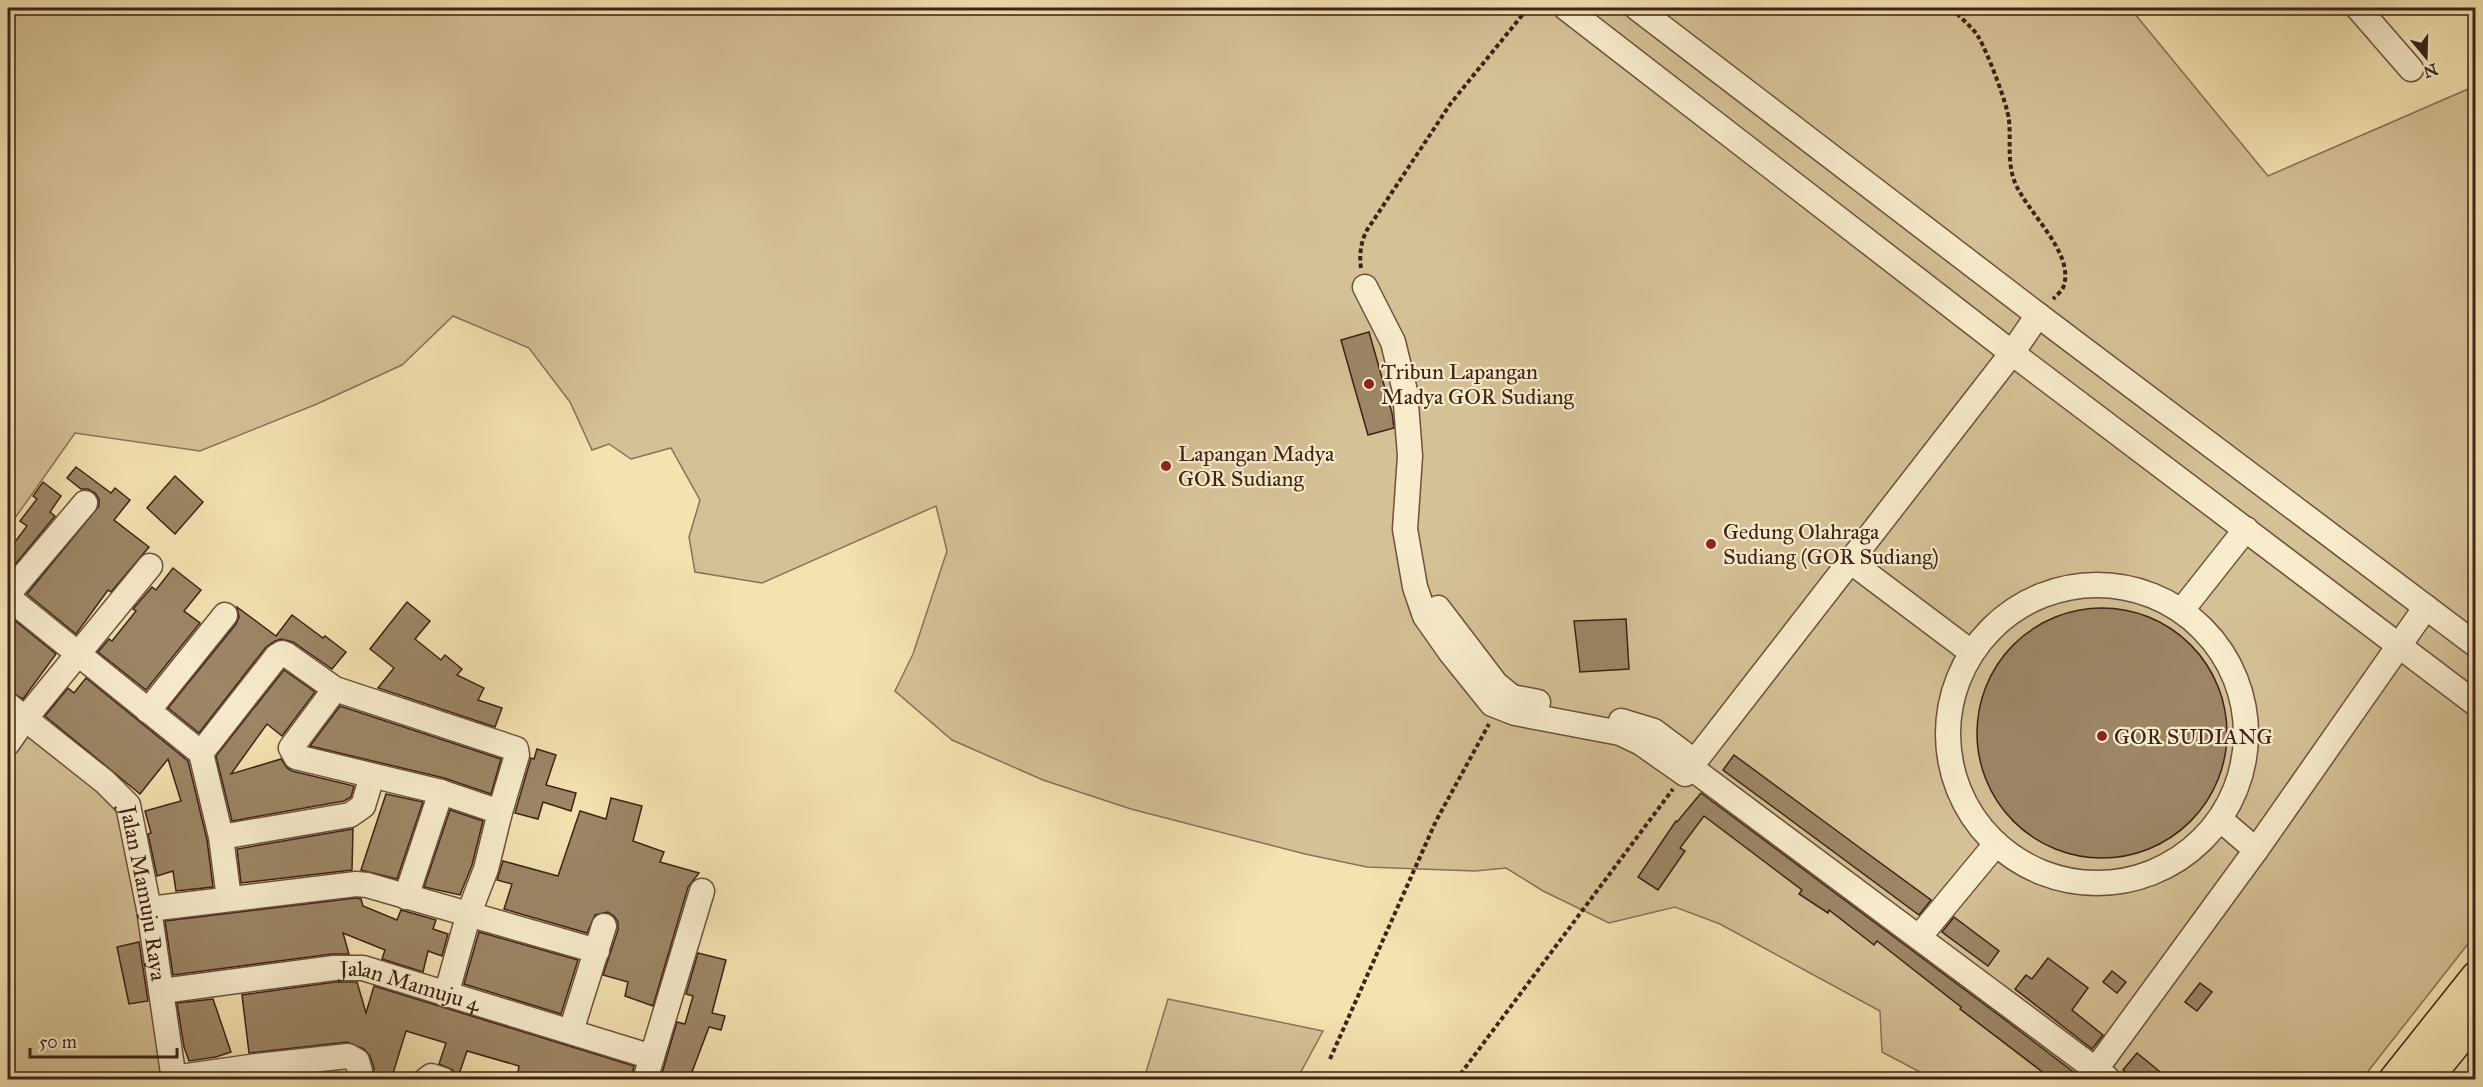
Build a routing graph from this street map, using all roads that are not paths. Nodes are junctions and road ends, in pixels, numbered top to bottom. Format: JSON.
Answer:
{"nodes":[{"id":1,"x":1566,"y":8,"type":"edge"},
{"id":2,"x":1637,"y":8,"type":"edge"},
{"id":3,"x":2358,"y":8,"type":"edge"},
{"id":4,"x":2411,"y":69,"type":"dead end"},
{"id":5,"x":1365,"y":287,"type":"road end"},
{"id":6,"x":2038,"y":315,"type":"junction"},
{"id":7,"x":2012,"y":352,"type":"junction"},
{"id":8,"x":85,"y":503,"type":"dead end"},
{"id":9,"x":2246,"y":529,"type":"junction"},
{"id":10,"x":1850,"y":561,"type":"junction"},
{"id":11,"x":150,"y":566,"type":"dead end"},
{"id":12,"x":1415,"y":587,"type":"junction"},
{"id":13,"x":2426,"y":607,"type":"junction"},
{"id":14,"x":2182,"y":610,"type":"junction"},
{"id":15,"x":225,"y":615,"type":"dead end"},
{"id":16,"x":2400,"y":645,"type":"junction"},
{"id":17,"x":2475,"y":645,"type":"edge"},
{"id":18,"x":1971,"y":652,"type":"junction"},
{"id":19,"x":77,"y":655,"type":"junction"},
{"id":20,"x":334,"y":688,"type":"junction"},
{"id":21,"x":2475,"y":704,"type":"edge"},
{"id":22,"x":148,"y":711,"type":"junction"},
{"id":23,"x":16,"y":712,"type":"edge"},
{"id":24,"x":8,"y":743,"type":"edge"},
{"id":25,"x":201,"y":753,"type":"junction"},
{"id":26,"x":1690,"y":767,"type":"junction"},
{"id":27,"x":372,"y":776,"type":"junction"},
{"id":28,"x":441,"y":792,"type":"junction"},
{"id":29,"x":500,"y":812,"type":"junction"},
{"id":30,"x":2220,"y":820,"type":"junction"},
{"id":31,"x":221,"y":837,"type":"junction"},
{"id":32,"x":1996,"y":844,"type":"junction"},
{"id":33,"x":2256,"y":850,"type":"junction"},
{"id":34,"x":702,"y":891,"type":"dead end"},
{"id":35,"x":406,"y":897,"type":"junction"},
{"id":36,"x":229,"y":899,"type":"junction"},
{"id":37,"x":149,"y":909,"type":"junction"},
{"id":38,"x":469,"y":914,"type":"junction"},
{"id":39,"x":604,"y":926,"type":"dead end"},
{"id":40,"x":1919,"y":937,"type":"junction"},
{"id":41,"x":597,"y":951,"type":"junction"},
{"id":42,"x":2475,"y":977,"type":"edge"},
{"id":43,"x":162,"y":991,"type":"junction"},
{"id":44,"x":446,"y":995,"type":"junction"},
{"id":45,"x":2475,"y":1018,"type":"edge"},
{"id":46,"x":571,"y":1031,"type":"junction"},
{"id":47,"x":649,"y":1068,"type":"edge"},
{"id":48,"x":2102,"y":1075,"type":"edge"},
{"id":49,"x":173,"y":1079,"type":"edge"},
{"id":50,"x":357,"y":1080,"type":"edge"},
{"id":51,"x":426,"y":1080,"type":"edge"},
{"id":52,"x":443,"y":1080,"type":"edge"},
{"id":53,"x":2394,"y":1080,"type":"edge"},
{"id":54,"x":2426,"y":1080,"type":"edge"}],
"edges":[{"from":1,"to":7,"type":"street"},
{"from":2,"to":6,"type":"street"},
{"from":3,"to":4,"type":"street"},
{"from":5,"to":12,"type":"street"},
{"from":6,"to":7,"type":"street"},
{"from":6,"to":13,"type":"street"},
{"from":7,"to":9,"type":"street"},
{"from":7,"to":10,"type":"street"},
{"from":8,"to":19,"type":"street"},
{"from":9,"to":14,"type":"street"},
{"from":9,"to":16,"type":"street"},
{"from":10,"to":18,"type":"street"},
{"from":10,"to":26,"type":"street"},
{"from":11,"to":19,"type":"street"},
{"from":12,"to":26,"type":"street"},
{"from":12,"to":26,"type":"street"},
{"from":13,"to":16,"type":"street"},
{"from":13,"to":17,"type":"street"},
{"from":14,"to":18,"type":"street"},
{"from":14,"to":30,"type":"street"},
{"from":15,"to":22,"type":"street"},
{"from":16,"to":21,"type":"street"},
{"from":16,"to":33,"type":"street"},
{"from":18,"to":32,"type":"street"},
{"from":19,"to":22,"type":"street"},
{"from":19,"to":23,"type":"street"},
{"from":20,"to":25,"type":"street"},
{"from":20,"to":27,"type":"street"},
{"from":20,"to":29,"type":"street"},
{"from":22,"to":25,"type":"street"},
{"from":23,"to":24,"type":"street"},
{"from":23,"to":37,"type":"street","name":"Jalan Mamuju Raya"},
{"from":25,"to":31,"type":"street"},
{"from":26,"to":40,"type":"street"},
{"from":27,"to":28,"type":"street"},
{"from":27,"to":31,"type":"street"},
{"from":28,"to":29,"type":"street"},
{"from":28,"to":35,"type":"street"},
{"from":29,"to":38,"type":"street"},
{"from":30,"to":32,"type":"street"},
{"from":30,"to":33,"type":"street"},
{"from":31,"to":36,"type":"street"},
{"from":32,"to":40,"type":"street"},
{"from":33,"to":48,"type":"street"},
{"from":34,"to":47,"type":"street"},
{"from":35,"to":36,"type":"street"},
{"from":35,"to":38,"type":"street"},
{"from":36,"to":37,"type":"street"},
{"from":37,"to":43,"type":"street","name":"Jalan Mamuju Raya"},
{"from":38,"to":41,"type":"street"},
{"from":38,"to":44,"type":"street"},
{"from":39,"to":41,"type":"street"},
{"from":40,"to":48,"type":"street"},
{"from":41,"to":46,"type":"street"},
{"from":42,"to":53,"type":"main road"},
{"from":43,"to":44,"type":"street","name":"Jalan Mamuju 4"},
{"from":43,"to":49,"type":"street","name":"Jalan Mamuju Raya"},
{"from":44,"to":46,"type":"street","name":"Jalan Mamuju 4"},
{"from":45,"to":54,"type":"main road"},
{"from":46,"to":47,"type":"street","name":"Jalan Mamuju 4"},
{"from":49,"to":50,"type":"street"},
{"from":51,"to":52,"type":"street"}]}
